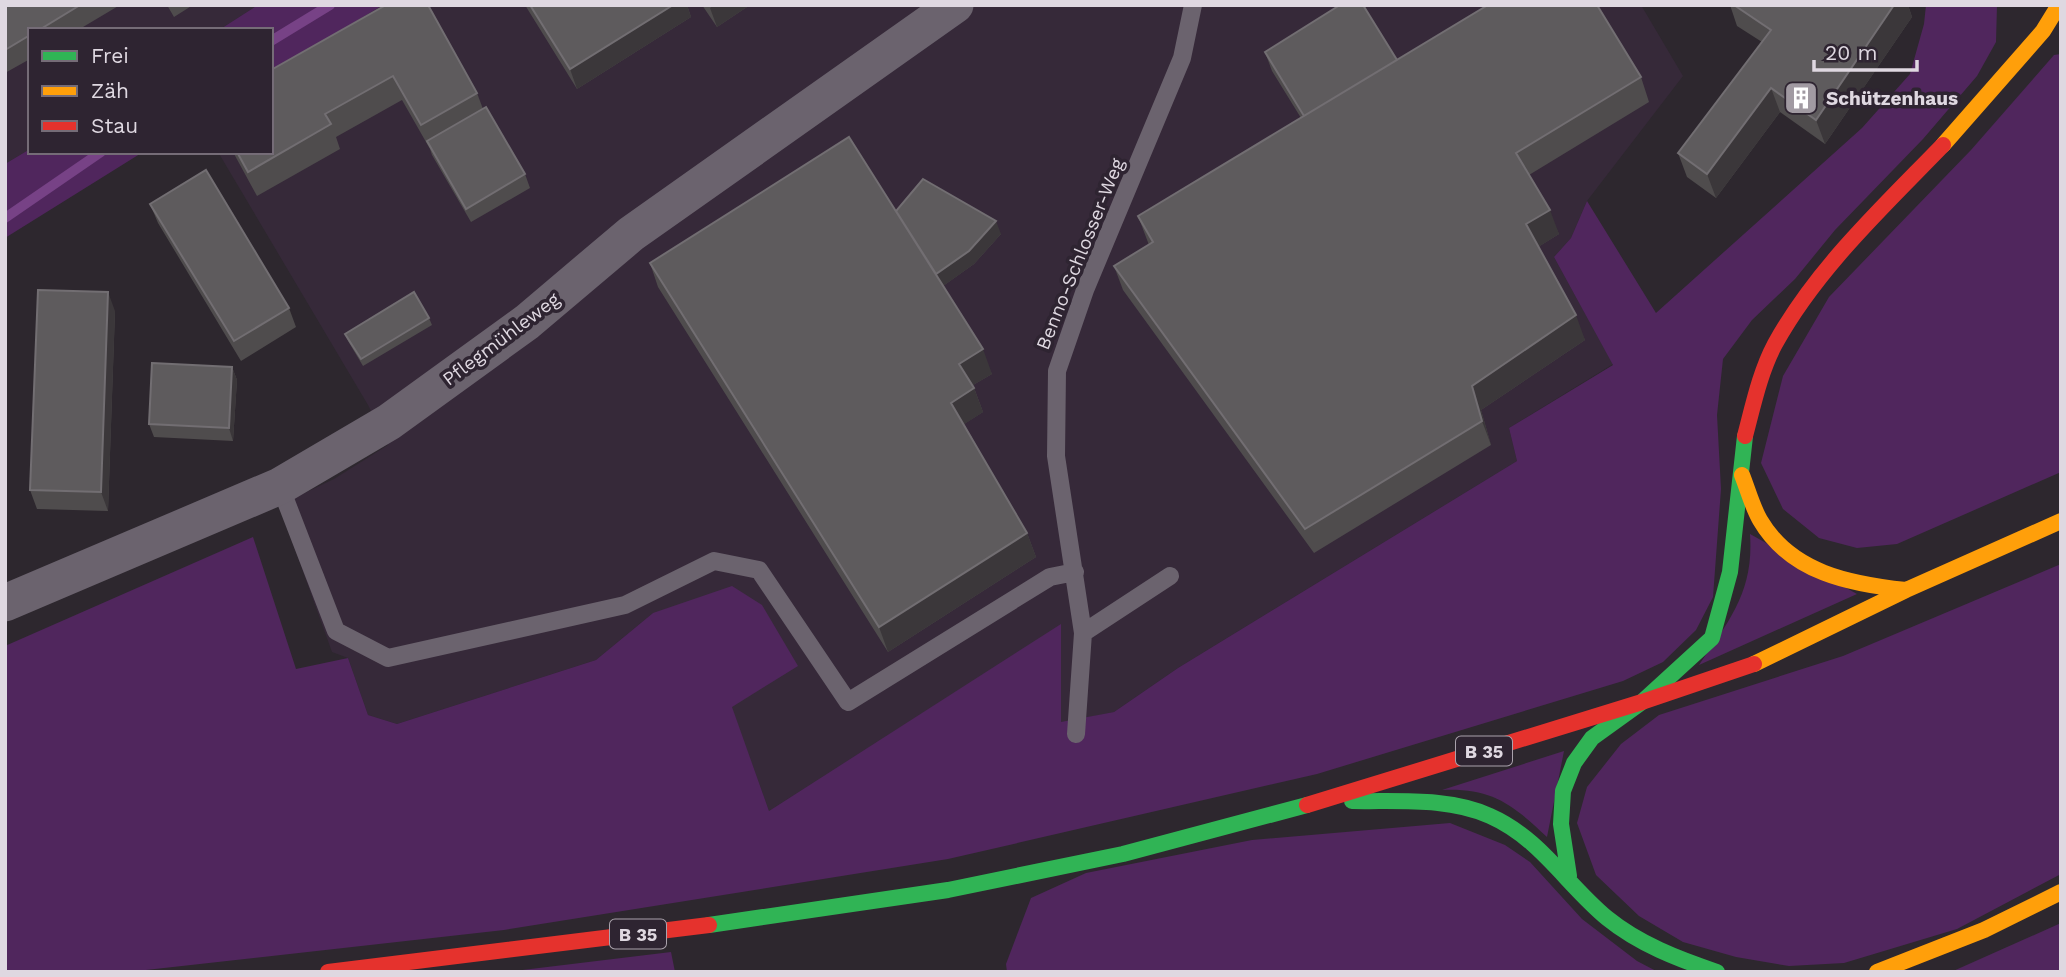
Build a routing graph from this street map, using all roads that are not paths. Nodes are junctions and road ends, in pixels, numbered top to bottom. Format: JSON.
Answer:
{"nodes":[{"id":1,"x":955,"y":5,"type":"edge"},
{"id":2,"x":1193,"y":5,"type":"edge"},
{"id":3,"x":2059,"y":5,"type":"edge"},
{"id":4,"x":1741,"y":473,"type":"junction"},
{"id":5,"x":280,"y":486,"type":"junction"},
{"id":6,"x":2061,"y":521,"type":"edge"},
{"id":7,"x":1075,"y":572,"type":"junction"},
{"id":8,"x":1170,"y":576,"type":"dead end"},
{"id":9,"x":1906,"y":590,"type":"junction"},
{"id":10,"x":5,"y":603,"type":"edge"},
{"id":11,"x":1083,"y":633,"type":"junction"},
{"id":12,"x":1642,"y":702,"type":"junction"},
{"id":13,"x":1076,"y":734,"type":"dead end"},
{"id":14,"x":1326,"y":800,"type":"junction"},
{"id":15,"x":1569,"y":876,"type":"junction"},
{"id":16,"x":2061,"y":892,"type":"edge"},
{"id":17,"x":328,"y":972,"type":"edge"},
{"id":18,"x":1717,"y":972,"type":"edge"},
{"id":19,"x":1877,"y":972,"type":"edge"}],
"edges":[{"from":1,"to":5,"type":"street","name":"Pflegmühleweg"},
{"from":2,"to":7,"type":"lane","name":"Benno-Schlosser-Weg"},
{"from":3,"to":4,"type":"main road"},
{"from":4,"to":9,"type":"main road"},
{"from":4,"to":12,"type":"main road"},
{"from":5,"to":7,"type":"lane"},
{"from":5,"to":10,"type":"street","name":"Pflegmühleweg"},
{"from":6,"to":9,"type":"main road","number":"B 35"},
{"from":7,"to":11,"type":"lane","name":"Benno-Schlosser-Weg"},
{"from":8,"to":11,"type":"lane"},
{"from":9,"to":12,"type":"main road","number":"B 35"},
{"from":11,"to":13,"type":"lane","name":"Benno-Schlosser-Weg"},
{"from":12,"to":14,"type":"main road","number":"B 35"},
{"from":12,"to":15,"type":"main road"},
{"from":14,"to":15,"type":"main road"},
{"from":14,"to":17,"type":"main road","number":"B 35"},
{"from":15,"to":18,"type":"main road"},
{"from":16,"to":19,"type":"main road"}]}
